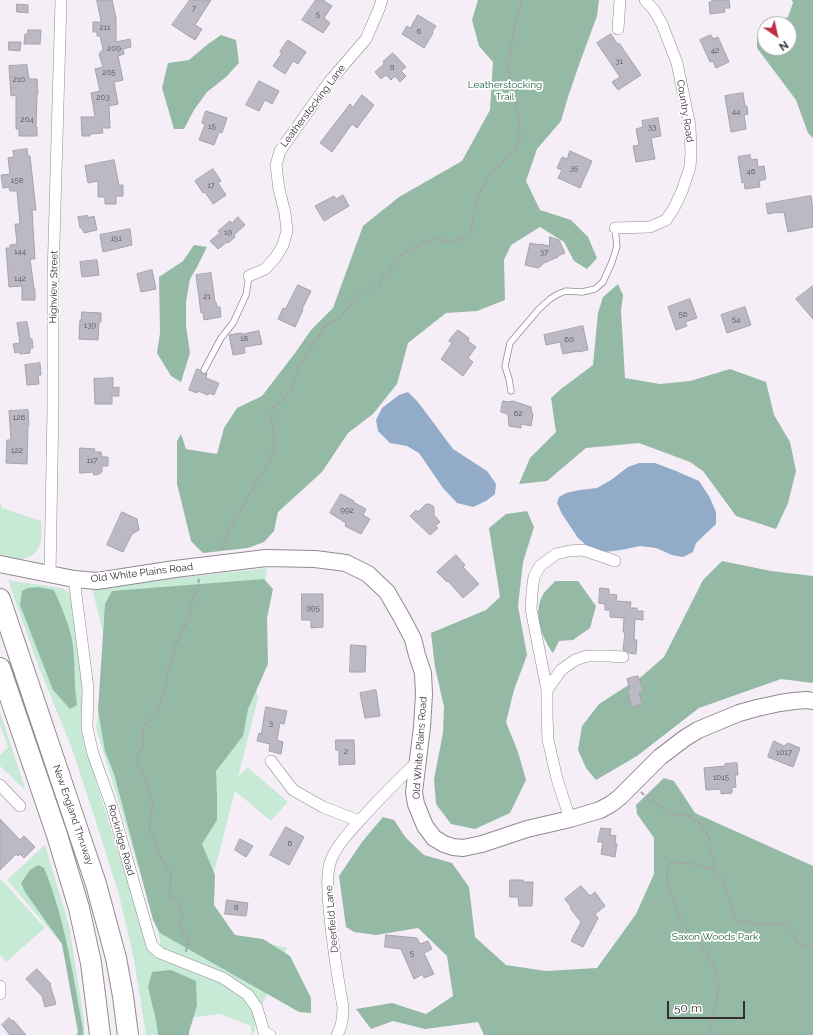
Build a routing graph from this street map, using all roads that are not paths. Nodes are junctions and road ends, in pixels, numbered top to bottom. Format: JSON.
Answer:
{"nodes":[{"id":1,"x":61,"y":0,"type":"edge"},
{"id":2,"x":382,"y":0,"type":"edge"},
{"id":3,"x":620,"y":0,"type":"edge"},
{"id":4,"x":645,"y":0,"type":"edge"},
{"id":5,"x":618,"y":29,"type":"dead end"},
{"id":6,"x":615,"y":228,"type":"joint"},
{"id":7,"x":249,"y":276,"type":"joint"},
{"id":8,"x":204,"y":370,"type":"dead end"},
{"id":9,"x":511,"y":391,"type":"dead end"},
{"id":10,"x":615,"y":561,"type":"dead end"},
{"id":11,"x":6,"y":566,"type":"edge"},
{"id":12,"x":50,"y":574,"type":"junction"},
{"id":13,"x":74,"y":579,"type":"junction"},
{"id":14,"x":0,"y":599,"type":"edge"},
{"id":15,"x":623,"y":658,"type":"dead end"},
{"id":16,"x":0,"y":668,"type":"edge"},
{"id":17,"x":547,"y":690,"type":"junction"},
{"id":18,"x":813,"y":701,"type":"edge"},
{"id":19,"x":271,"y":761,"type":"dead end"},
{"id":20,"x":417,"y":762,"type":"junction"},
{"id":21,"x":0,"y":785,"type":"edge"},
{"id":22,"x":20,"y":806,"type":"dead end"},
{"id":23,"x":570,"y":819,"type":"junction"},
{"id":24,"x":359,"y":821,"type":"junction"},
{"id":25,"x":0,"y":986,"type":"edge"},
{"id":26,"x":0,"y":994,"type":"edge"},
{"id":27,"x":123,"y":996,"type":"junction"},
{"id":28,"x":265,"y":1034,"type":"edge"},
{"id":29,"x":100,"y":1035,"type":"edge"},
{"id":30,"x":128,"y":1035,"type":"edge"},
{"id":31,"x":134,"y":1035,"type":"edge"},
{"id":32,"x":337,"y":1035,"type":"edge"}],
"edges":[{"from":1,"to":12,"type":"street","name":"Highview Street"},
{"from":2,"to":7,"type":"street","name":"Leatherstocking Lane"},
{"from":3,"to":5,"type":"street"},
{"from":4,"to":6,"type":"street","name":"Country Road"},
{"from":6,"to":9,"type":"lane"},
{"from":7,"to":8,"type":"lane"},
{"from":10,"to":17,"type":"street"},
{"from":11,"to":12,"type":"street","name":"Old White Plains Road"},
{"from":12,"to":13,"type":"street","name":"Old White Plains Road"},
{"from":13,"to":20,"type":"street","name":"Old White Plains Road"},
{"from":13,"to":28,"type":"street","name":"Rockridge Road"},
{"from":14,"to":27,"type":"highway","name":"New England Thruway"},
{"from":15,"to":17,"type":"street"},
{"from":16,"to":29,"type":"highway"},
{"from":17,"to":23,"type":"street"},
{"from":18,"to":23,"type":"street","name":"Old White Plains Road"},
{"from":19,"to":24,"type":"street"},
{"from":20,"to":23,"type":"street","name":"Old White Plains Road"},
{"from":20,"to":24,"type":"street","name":"Deerfield Lane"},
{"from":21,"to":22,"type":"street"},
{"from":24,"to":32,"type":"street","name":"Deerfield Lane"},
{"from":25,"to":26,"type":"street"},
{"from":27,"to":30,"type":"highway","name":"New England Thruway"},
{"from":27,"to":31,"type":"highway"}]}
